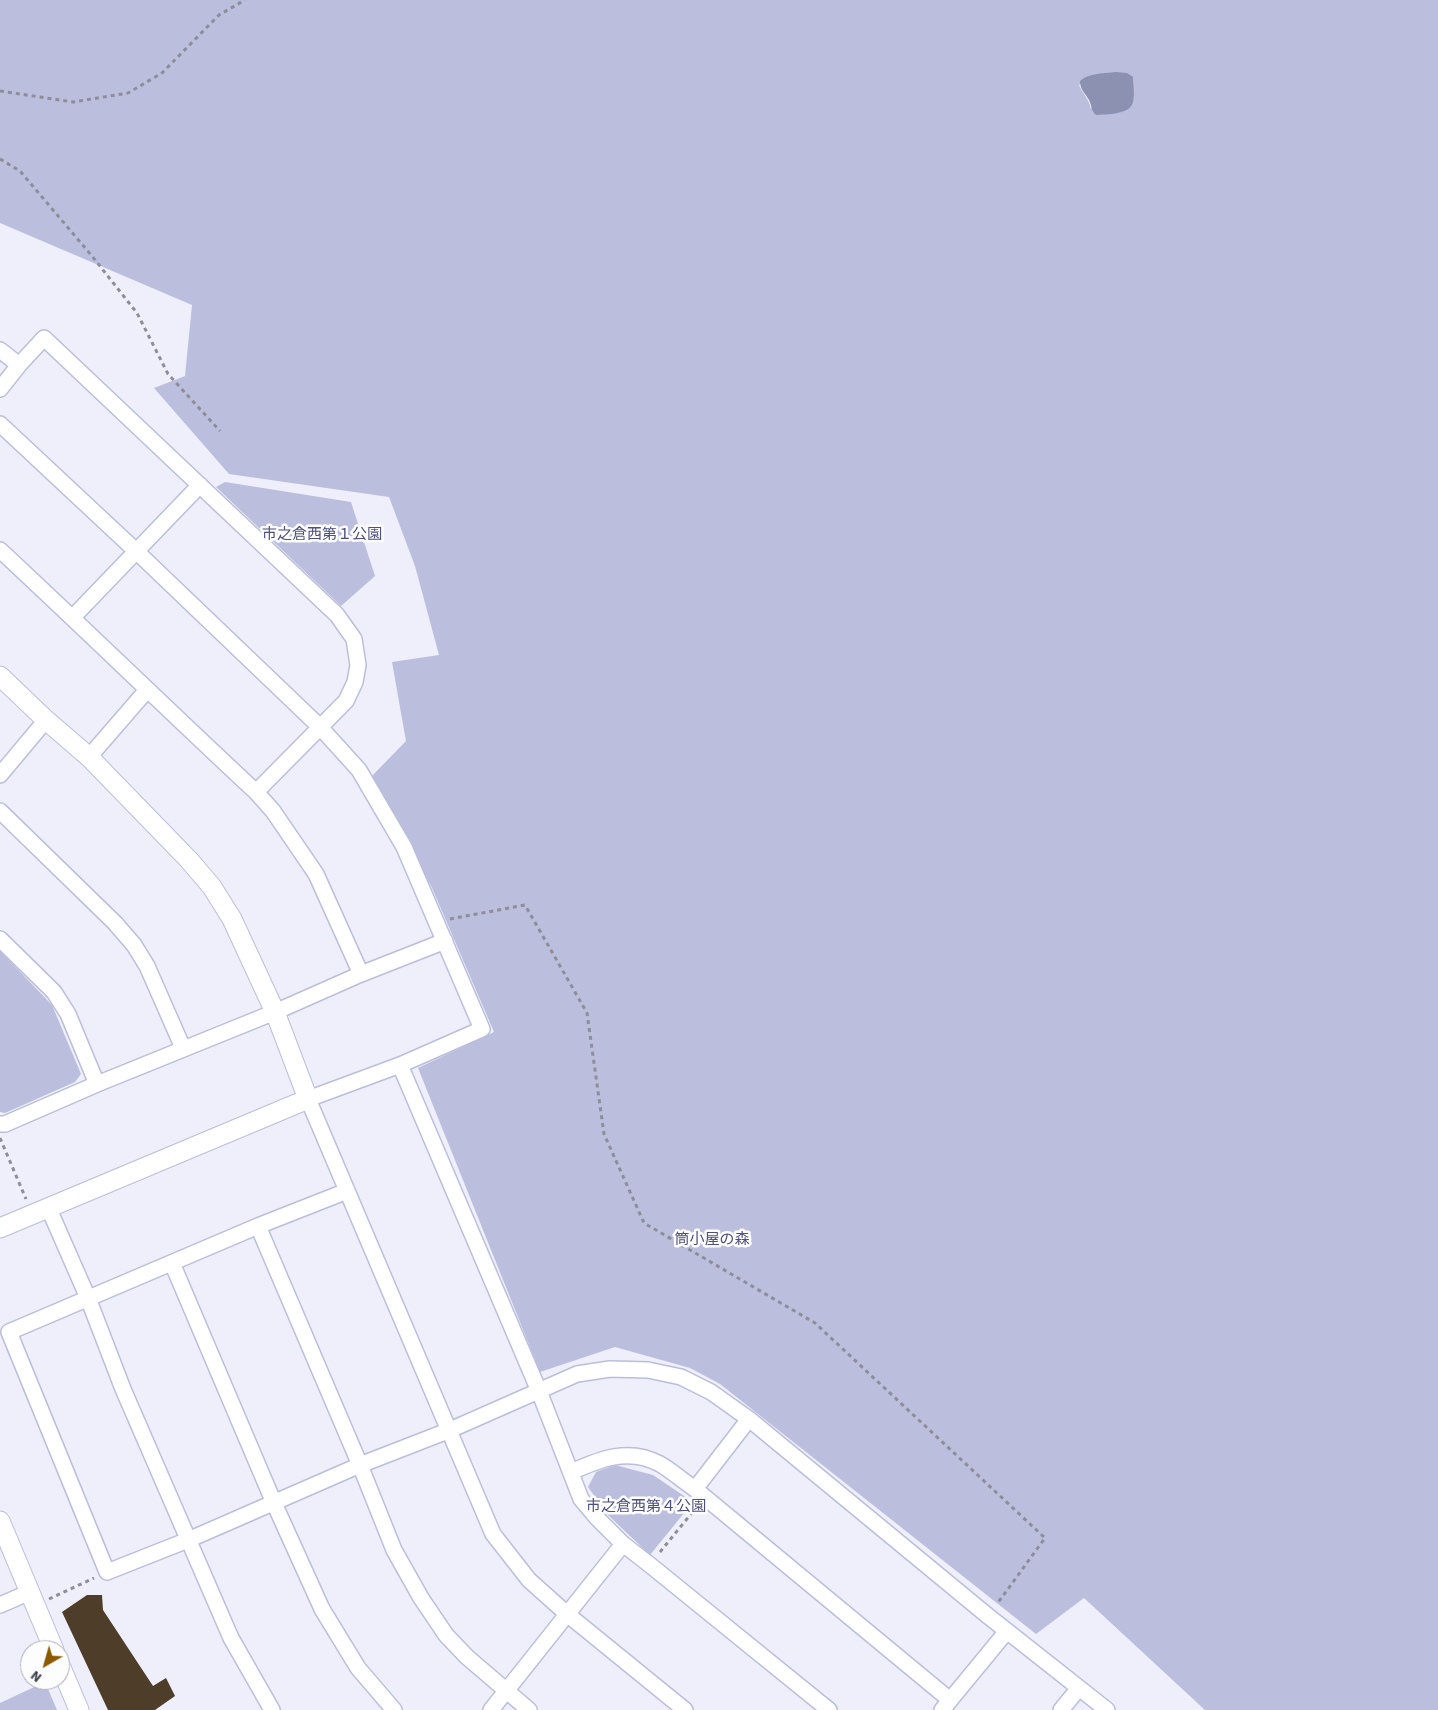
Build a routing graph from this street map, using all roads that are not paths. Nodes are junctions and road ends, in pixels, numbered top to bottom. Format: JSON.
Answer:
{"nodes":[{"id":1,"x":0,"y":350,"type":"edge"},
{"id":2,"x":19,"y":365,"type":"junction"},
{"id":3,"x":0,"y":389,"type":"edge"},
{"id":4,"x":0,"y":424,"type":"edge"},
{"id":5,"x":200,"y":485,"type":"junction"},
{"id":6,"x":0,"y":550,"type":"edge"},
{"id":7,"x":136,"y":551,"type":"junction"},
{"id":8,"x":73,"y":617,"type":"junction"},
{"id":9,"x":0,"y":676,"type":"edge"},
{"id":10,"x":146,"y":690,"type":"junction"},
{"id":11,"x":46,"y":720,"type":"junction"},
{"id":12,"x":320,"y":727,"type":"junction"},
{"id":13,"x":89,"y":757,"type":"junction"},
{"id":14,"x":0,"y":775,"type":"edge"},
{"id":15,"x":256,"y":792,"type":"junction"},
{"id":16,"x":0,"y":812,"type":"edge"},
{"id":17,"x":0,"y":940,"type":"edge"},
{"id":18,"x":445,"y":941,"type":"junction"},
{"id":19,"x":361,"y":974,"type":"junction"},
{"id":20,"x":275,"y":1012,"type":"junction"},
{"id":21,"x":184,"y":1048,"type":"junction"},
{"id":22,"x":400,"y":1065,"type":"junction"},
{"id":23,"x":97,"y":1084,"type":"junction"},
{"id":24,"x":308,"y":1099,"type":"junction"},
{"id":25,"x":0,"y":1124,"type":"edge"},
{"id":26,"x":347,"y":1191,"type":"junction"},
{"id":27,"x":41,"y":1212,"type":"junction"},
{"id":28,"x":258,"y":1226,"type":"junction"},
{"id":29,"x":0,"y":1228,"type":"edge"},
{"id":30,"x":172,"y":1263,"type":"junction"},
{"id":31,"x":88,"y":1298,"type":"junction"},
{"id":32,"x":539,"y":1391,"type":"junction"},
{"id":33,"x":749,"y":1419,"type":"junction"},
{"id":34,"x":450,"y":1430,"type":"junction"},
{"id":35,"x":360,"y":1465,"type":"junction"},
{"id":36,"x":572,"y":1472,"type":"junction"},
{"id":37,"x":699,"y":1493,"type":"junction"},
{"id":38,"x":274,"y":1503,"type":"junction"},
{"id":39,"x":0,"y":1521,"type":"edge"},
{"id":40,"x":188,"y":1540,"type":"junction"},
{"id":41,"x":623,"y":1544,"type":"junction"},
{"id":42,"x":33,"y":1599,"type":"junction"},
{"id":43,"x":0,"y":1605,"type":"edge"},
{"id":44,"x":567,"y":1614,"type":"junction"},
{"id":45,"x":1007,"y":1631,"type":"junction"},
{"id":46,"x":50,"y":1640,"type":"edge"},
{"id":47,"x":1079,"y":1688,"type":"junction"},
{"id":48,"x":70,"y":1689,"type":"edge"},
{"id":49,"x":506,"y":1691,"type":"junction"},
{"id":50,"x":946,"y":1705,"type":"edge"},
{"id":51,"x":79,"y":1710,"type":"edge"},
{"id":52,"x":272,"y":1710,"type":"edge"},
{"id":53,"x":394,"y":1710,"type":"edge"},
{"id":54,"x":491,"y":1710,"type":"edge"},
{"id":55,"x":530,"y":1710,"type":"edge"},
{"id":56,"x":684,"y":1710,"type":"edge"},
{"id":57,"x":829,"y":1710,"type":"edge"},
{"id":58,"x":1061,"y":1710,"type":"edge"},
{"id":59,"x":1106,"y":1710,"type":"edge"}],
"edges":[{"from":1,"to":2,"type":"street"},
{"from":2,"to":3,"type":"street"},
{"from":2,"to":5,"type":"street"},
{"from":4,"to":7,"type":"street"},
{"from":5,"to":7,"type":"street"},
{"from":5,"to":12,"type":"street"},
{"from":6,"to":8,"type":"street"},
{"from":7,"to":8,"type":"street"},
{"from":7,"to":12,"type":"street"},
{"from":8,"to":10,"type":"street"},
{"from":9,"to":11,"type":"street"},
{"from":10,"to":13,"type":"street"},
{"from":10,"to":15,"type":"street"},
{"from":11,"to":13,"type":"street"},
{"from":11,"to":14,"type":"street"},
{"from":12,"to":15,"type":"street"},
{"from":12,"to":18,"type":"street"},
{"from":13,"to":20,"type":"street"},
{"from":15,"to":19,"type":"street"},
{"from":16,"to":21,"type":"street"},
{"from":17,"to":23,"type":"street"},
{"from":18,"to":19,"type":"street"},
{"from":18,"to":22,"type":"street"},
{"from":19,"to":20,"type":"street"},
{"from":20,"to":21,"type":"street"},
{"from":20,"to":24,"type":"street"},
{"from":21,"to":23,"type":"street"},
{"from":22,"to":24,"type":"street"},
{"from":22,"to":32,"type":"street"},
{"from":23,"to":25,"type":"street"},
{"from":24,"to":26,"type":"street"},
{"from":24,"to":27,"type":"street"},
{"from":26,"to":28,"type":"street"},
{"from":26,"to":34,"type":"street"},
{"from":27,"to":29,"type":"street"},
{"from":27,"to":31,"type":"street"},
{"from":28,"to":30,"type":"street"},
{"from":28,"to":35,"type":"street"},
{"from":30,"to":31,"type":"street"},
{"from":30,"to":38,"type":"street"},
{"from":31,"to":40,"type":"street"},
{"from":31,"to":40,"type":"street"},
{"from":32,"to":33,"type":"street"},
{"from":32,"to":34,"type":"street"},
{"from":32,"to":36,"type":"street"},
{"from":33,"to":37,"type":"street"},
{"from":33,"to":45,"type":"street"},
{"from":34,"to":35,"type":"street"},
{"from":34,"to":44,"type":"street"},
{"from":35,"to":38,"type":"street"},
{"from":35,"to":49,"type":"street"},
{"from":36,"to":37,"type":"street"},
{"from":36,"to":41,"type":"street"},
{"from":37,"to":50,"type":"street"},
{"from":38,"to":40,"type":"street"},
{"from":38,"to":53,"type":"street"},
{"from":39,"to":42,"type":"street"},
{"from":40,"to":52,"type":"street"},
{"from":41,"to":44,"type":"street"},
{"from":41,"to":57,"type":"street"},
{"from":42,"to":43,"type":"street"},
{"from":42,"to":46,"type":"street"},
{"from":44,"to":49,"type":"street"},
{"from":44,"to":56,"type":"street"},
{"from":45,"to":47,"type":"street"},
{"from":45,"to":50,"type":"street"},
{"from":47,"to":58,"type":"street"},
{"from":47,"to":59,"type":"street"},
{"from":48,"to":51,"type":"street"},
{"from":49,"to":54,"type":"street"},
{"from":49,"to":55,"type":"street"}]}
